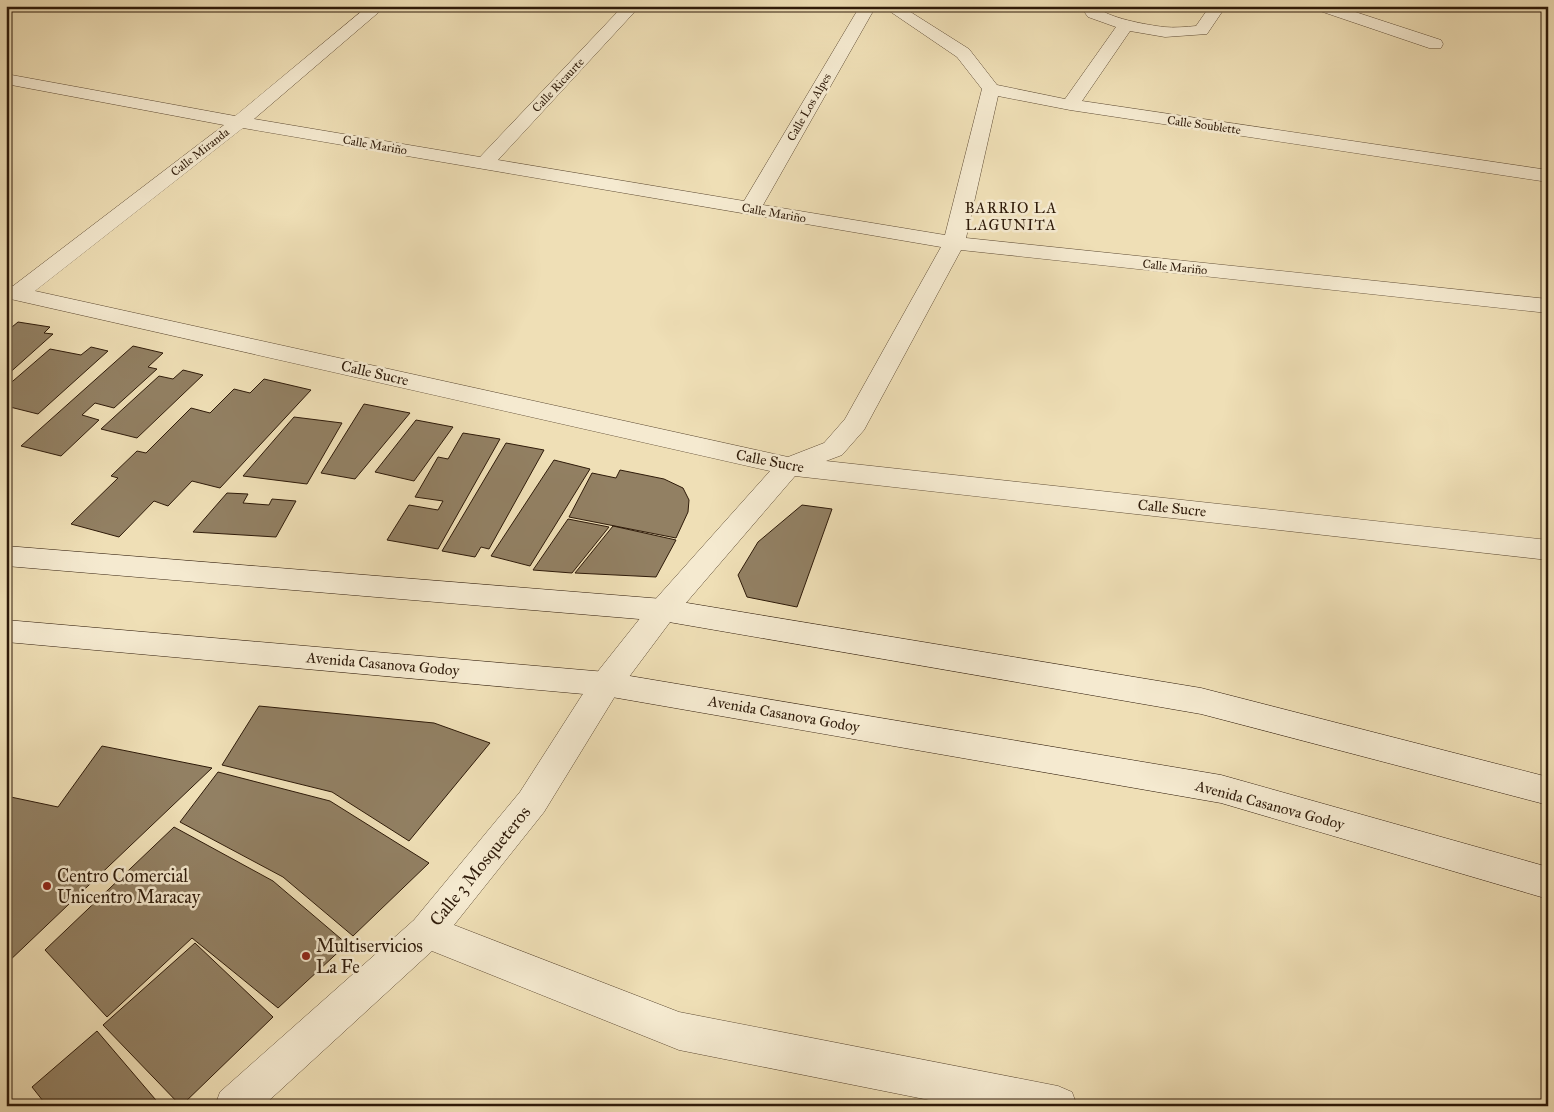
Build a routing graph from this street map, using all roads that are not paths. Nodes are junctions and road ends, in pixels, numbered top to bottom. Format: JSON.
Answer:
{"nodes":[{"id":1,"x":632,"y":6,"type":"edge"},
{"id":2,"x":868,"y":6,"type":"edge"},
{"id":3,"x":890,"y":6,"type":"edge"},
{"id":4,"x":1088,"y":6,"type":"edge"},
{"id":5,"x":1218,"y":6,"type":"edge"},
{"id":6,"x":1320,"y":6,"type":"edge"},
{"id":7,"x":353,"y":8,"type":"dead end"},
{"id":8,"x":375,"y":9,"type":"edge"},
{"id":9,"x":1126,"y":25,"type":"junction"},
{"id":10,"x":1435,"y":44,"type":"dead end"},
{"id":11,"x":6,"y":79,"type":"edge"},
{"id":12,"x":991,"y":90,"type":"junction"},
{"id":13,"x":1070,"y":105,"type":"junction"},
{"id":14,"x":239,"y":122,"type":"junction"},
{"id":15,"x":485,"y":163,"type":"junction"},
{"id":16,"x":1548,"y":176,"type":"edge"},
{"id":17,"x":750,"y":209,"type":"junction"},
{"id":18,"x":954,"y":244,"type":"junction"},
{"id":19,"x":12,"y":292,"type":"edge"},
{"id":20,"x":1548,"y":306,"type":"edge"},
{"id":21,"x":789,"y":466,"type":"junction"},
{"id":22,"x":1548,"y":550,"type":"edge"},
{"id":23,"x":6,"y":556,"type":"edge"},
{"id":24,"x":663,"y":610,"type":"junction"},
{"id":25,"x":6,"y":630,"type":"edge"},
{"id":26,"x":606,"y":684,"type":"junction"},
{"id":27,"x":1548,"y":791,"type":"edge"},
{"id":28,"x":1548,"y":883,"type":"edge"},
{"id":29,"x":427,"y":932,"type":"junction"},
{"id":30,"x":234,"y":1106,"type":"edge"},
{"id":31,"x":1058,"y":1106,"type":"edge"}],
"edges":[{"from":1,"to":15,"type":"street","name":"Calle Ricaurte"},
{"from":2,"to":17,"type":"street","name":"Calle Los Alpes"},
{"from":3,"to":12,"type":"street"},
{"from":4,"to":9,"type":"street"},
{"from":5,"to":9,"type":"street"},
{"from":6,"to":10,"type":"street"},
{"from":7,"to":8,"type":"street"},
{"from":8,"to":14,"type":"street","name":"Calle Miranda"},
{"from":9,"to":13,"type":"street"},
{"from":11,"to":14,"type":"street","name":"Calle Mariño"},
{"from":12,"to":13,"type":"street","name":"Calle Soublette"},
{"from":12,"to":18,"type":"street"},
{"from":13,"to":16,"type":"street","name":"Calle Soublette"},
{"from":14,"to":15,"type":"street","name":"Calle Mariño"},
{"from":14,"to":19,"type":"street","name":"Calle Miranda"},
{"from":15,"to":17,"type":"street","name":"Calle Mariño"},
{"from":17,"to":18,"type":"street","name":"Calle Mariño"},
{"from":18,"to":20,"type":"street","name":"Calle Mariño"},
{"from":18,"to":21,"type":"street"},
{"from":19,"to":21,"type":"street","name":"Calle Sucre"},
{"from":21,"to":22,"type":"street","name":"Calle Sucre"},
{"from":21,"to":24,"type":"street","name":"Calle 3 Mosqueteros"},
{"from":23,"to":24,"type":"street"},
{"from":24,"to":26,"type":"street","name":"Calle 3 Mosqueteros"},
{"from":24,"to":27,"type":"street"},
{"from":25,"to":26,"type":"street","name":"Avenida Casanova Godoy"},
{"from":26,"to":28,"type":"street","name":"Avenida Casanova Godoy"},
{"from":26,"to":29,"type":"street","name":"Calle 3 Mosqueteros"},
{"from":29,"to":30,"type":"street","name":"Calle 3 Mosqueteros"},
{"from":29,"to":31,"type":"street"}]}
